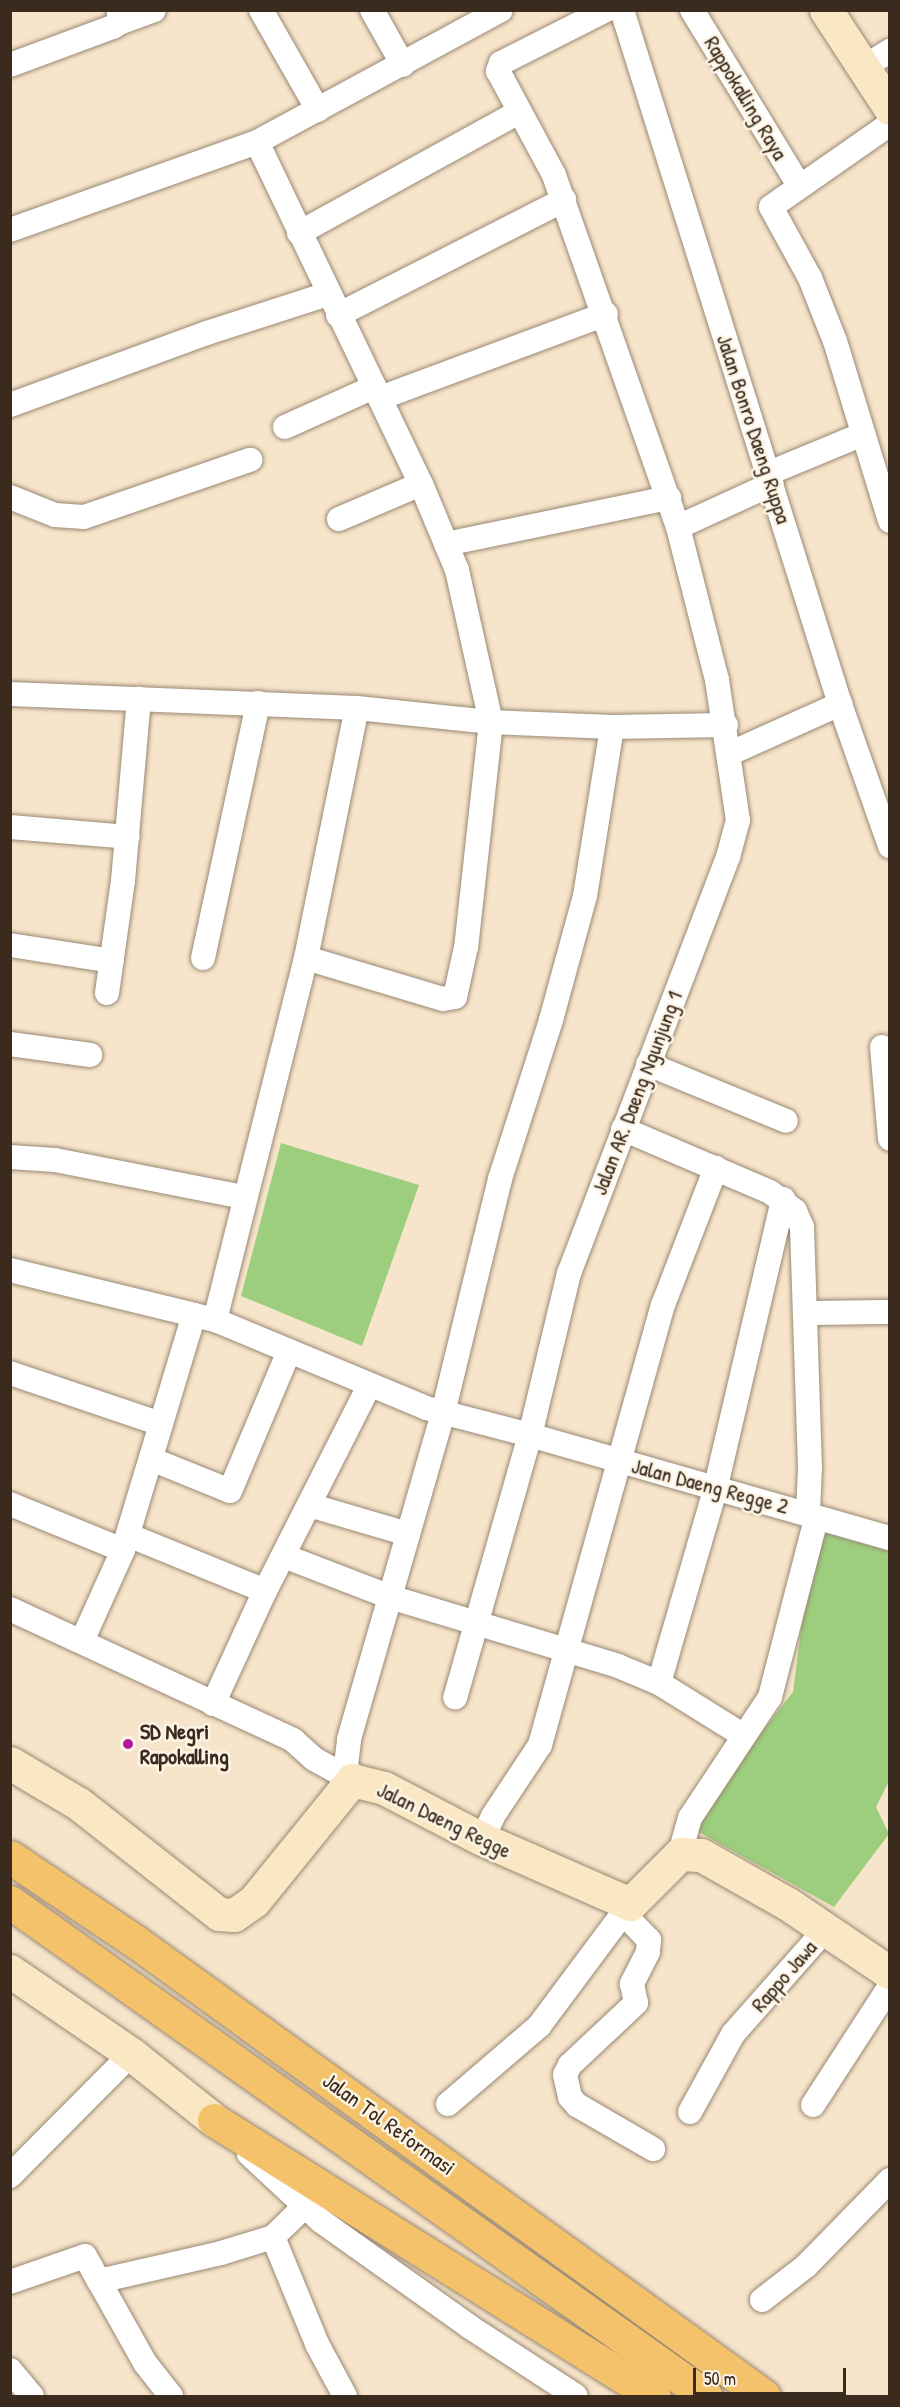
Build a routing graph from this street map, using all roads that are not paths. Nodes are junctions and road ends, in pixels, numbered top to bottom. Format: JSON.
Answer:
{"nodes":[{"id":1,"x":154,"y":10,"type":"edge"},
{"id":2,"x":261,"y":10,"type":"edge"},
{"id":3,"x":372,"y":10,"type":"edge"},
{"id":4,"x":501,"y":10,"type":"edge"},
{"id":5,"x":606,"y":10,"type":"edge"},
{"id":6,"x":622,"y":10,"type":"edge"},
{"id":7,"x":692,"y":10,"type":"edge"},
{"id":8,"x":826,"y":10,"type":"edge"},
{"id":9,"x":119,"y":17,"type":"edge"},
{"id":10,"x":877,"y":59,"type":"edge"},
{"id":11,"x":10,"y":65,"type":"edge"},
{"id":12,"x":404,"y":65,"type":"junction"},
{"id":13,"x":890,"y":108,"type":"edge"},
{"id":14,"x":318,"y":110,"type":"junction"},
{"id":15,"x":519,"y":112,"type":"junction"},
{"id":16,"x":890,"y":124,"type":"edge"},
{"id":17,"x":257,"y":142,"type":"junction"},
{"id":18,"x":799,"y":185,"type":"junction"},
{"id":19,"x":564,"y":200,"type":"junction"},
{"id":20,"x":10,"y":230,"type":"edge"},
{"id":21,"x":300,"y":233,"type":"junction"},
{"id":22,"x":333,"y":305,"type":"junction"},
{"id":23,"x":606,"y":314,"type":"junction"},
{"id":24,"x":377,"y":392,"type":"junction"},
{"id":25,"x":10,"y":405,"type":"edge"},
{"id":26,"x":285,"y":427,"type":"dead end"},
{"id":27,"x":863,"y":434,"type":"junction"},
{"id":28,"x":250,"y":460,"type":"dead end"},
{"id":29,"x":770,"y":478,"type":"junction"},
{"id":30,"x":421,"y":484,"type":"junction"},
{"id":31,"x":10,"y":497,"type":"edge"},
{"id":32,"x":669,"y":498,"type":"junction"},
{"id":33,"x":339,"y":519,"type":"dead end"},
{"id":34,"x":890,"y":521,"type":"edge"},
{"id":35,"x":678,"y":527,"type":"junction"},
{"id":36,"x":446,"y":544,"type":"junction"},
{"id":37,"x":10,"y":694,"type":"edge"},
{"id":38,"x":140,"y":699,"type":"junction"},
{"id":39,"x":258,"y":703,"type":"junction"},
{"id":40,"x":840,"y":704,"type":"junction"},
{"id":41,"x":357,"y":708,"type":"junction"},
{"id":42,"x":491,"y":722,"type":"junction"},
{"id":43,"x":726,"y":725,"type":"junction"},
{"id":44,"x":612,"y":727,"type":"junction"},
{"id":45,"x":731,"y":753,"type":"junction"},
{"id":46,"x":10,"y":827,"type":"edge"},
{"id":47,"x":128,"y":837,"type":"junction"},
{"id":48,"x":890,"y":846,"type":"edge"},
{"id":49,"x":10,"y":945,"type":"edge"},
{"id":50,"x":203,"y":958,"type":"dead end"},
{"id":51,"x":306,"y":958,"type":"junction"},
{"id":52,"x":111,"y":961,"type":"junction"},
{"id":53,"x":107,"y":993,"type":"dead end"},
{"id":54,"x":10,"y":1044,"type":"edge"},
{"id":55,"x":882,"y":1047,"type":"dead end"},
{"id":56,"x":90,"y":1055,"type":"dead end"},
{"id":57,"x":648,"y":1064,"type":"junction"},
{"id":58,"x":786,"y":1121,"type":"dead end"},
{"id":59,"x":623,"y":1129,"type":"junction"},
{"id":60,"x":890,"y":1139,"type":"edge"},
{"id":61,"x":10,"y":1157,"type":"edge"},
{"id":62,"x":716,"y":1168,"type":"junction"},
{"id":63,"x":243,"y":1197,"type":"junction"},
{"id":64,"x":783,"y":1199,"type":"junction"},
{"id":65,"x":10,"y":1270,"type":"edge"},
{"id":66,"x":890,"y":1312,"type":"edge"},
{"id":67,"x":805,"y":1313,"type":"junction"},
{"id":68,"x":205,"y":1318,"type":"junction"},
{"id":69,"x":289,"y":1352,"type":"junction"},
{"id":70,"x":10,"y":1373,"type":"edge"},
{"id":71,"x":369,"y":1386,"type":"junction"},
{"id":72,"x":442,"y":1413,"type":"junction"},
{"id":73,"x":161,"y":1424,"type":"junction"},
{"id":74,"x":530,"y":1435,"type":"junction"},
{"id":75,"x":151,"y":1460,"type":"junction"},
{"id":76,"x":618,"y":1460,"type":"junction"},
{"id":77,"x":715,"y":1490,"type":"junction"},
{"id":78,"x":10,"y":1504,"type":"edge"},
{"id":79,"x":309,"y":1505,"type":"junction"},
{"id":80,"x":808,"y":1513,"type":"junction"},
{"id":81,"x":408,"y":1534,"type":"junction"},
{"id":82,"x":890,"y":1538,"type":"edge"},
{"id":83,"x":125,"y":1543,"type":"junction"},
{"id":84,"x":284,"y":1556,"type":"junction"},
{"id":85,"x":265,"y":1591,"type":"junction"},
{"id":86,"x":390,"y":1597,"type":"junction"},
{"id":87,"x":10,"y":1609,"type":"edge"},
{"id":88,"x":477,"y":1620,"type":"junction"},
{"id":89,"x":82,"y":1641,"type":"junction"},
{"id":90,"x":568,"y":1648,"type":"junction"},
{"id":91,"x":659,"y":1683,"type":"junction"},
{"id":92,"x":454,"y":1698,"type":"dead end"},
{"id":93,"x":213,"y":1704,"type":"junction"},
{"id":94,"x":744,"y":1736,"type":"junction"},
{"id":95,"x":10,"y":1763,"type":"edge"},
{"id":96,"x":352,"y":1779,"type":"junction"},
{"id":97,"x":482,"y":1839,"type":"junction"},
{"id":98,"x":680,"y":1854,"type":"junction"},
{"id":99,"x":10,"y":1857,"type":"edge"},
{"id":100,"x":10,"y":1902,"type":"edge"},
{"id":101,"x":626,"y":1908,"type":"junction"},
{"id":102,"x":825,"y":1930,"type":"junction"},
{"id":103,"x":10,"y":1971,"type":"edge"},
{"id":104,"x":890,"y":1973,"type":"edge"},
{"id":105,"x":890,"y":1986,"type":"edge"},
{"id":106,"x":130,"y":2054,"type":"junction"},
{"id":107,"x":448,"y":2104,"type":"dead end"},
{"id":108,"x":813,"y":2105,"type":"dead end"},
{"id":109,"x":690,"y":2112,"type":"dead end"},
{"id":110,"x":214,"y":2120,"type":"junction"},
{"id":111,"x":653,"y":2149,"type":"dead end"},
{"id":112,"x":10,"y":2176,"type":"edge"},
{"id":113,"x":890,"y":2180,"type":"edge"},
{"id":114,"x":304,"y":2207,"type":"junction"},
{"id":115,"x":273,"y":2237,"type":"junction"},
{"id":116,"x":99,"y":2281,"type":"junction"},
{"id":117,"x":10,"y":2282,"type":"edge"},
{"id":118,"x":762,"y":2300,"type":"dead end"},
{"id":119,"x":10,"y":2370,"type":"edge"},
{"id":120,"x":32,"y":2397,"type":"edge"},
{"id":121,"x":171,"y":2397,"type":"edge"},
{"id":122,"x":345,"y":2397,"type":"edge"},
{"id":123,"x":576,"y":2397,"type":"edge"},
{"id":124,"x":654,"y":2397,"type":"edge"},
{"id":125,"x":706,"y":2397,"type":"edge"},
{"id":126,"x":764,"y":2397,"type":"edge"}],
"edges":[{"from":1,"to":9,"type":"street"},
{"from":2,"to":14,"type":"street"},
{"from":3,"to":12,"type":"street"},
{"from":4,"to":12,"type":"street"},
{"from":5,"to":15,"type":"street","name":"Jalan AR. Daeng Ngunjung 1"},
{"from":6,"to":29,"type":"street","name":"Jalan Bonro Daeng Ruppa"},
{"from":7,"to":18,"type":"street","name":"Rappokalling Raya"},
{"from":8,"to":10,"type":"street"},
{"from":9,"to":11,"type":"street"},
{"from":10,"to":13,"type":"street"},
{"from":12,"to":14,"type":"street"},
{"from":14,"to":17,"type":"street"},
{"from":15,"to":19,"type":"street","name":"Jalan AR. Daeng Ngunjung 1"},
{"from":15,"to":21,"type":"street"},
{"from":16,"to":18,"type":"street"},
{"from":17,"to":20,"type":"street"},
{"from":17,"to":21,"type":"street"},
{"from":18,"to":27,"type":"street"},
{"from":19,"to":22,"type":"street"},
{"from":19,"to":23,"type":"street","name":"Jalan AR. Daeng Ngunjung 1"},
{"from":21,"to":22,"type":"street"},
{"from":22,"to":24,"type":"street"},
{"from":22,"to":25,"type":"street"},
{"from":23,"to":24,"type":"street"},
{"from":23,"to":32,"type":"street","name":"Jalan AR. Daeng Ngunjung 1"},
{"from":24,"to":26,"type":"street"},
{"from":24,"to":30,"type":"street"},
{"from":27,"to":29,"type":"street"},
{"from":27,"to":34,"type":"street"},
{"from":28,"to":31,"type":"street"},
{"from":29,"to":35,"type":"street"},
{"from":29,"to":40,"type":"street","name":"Jalan Bonro Daeng Ruppa"},
{"from":30,"to":33,"type":"street"},
{"from":30,"to":36,"type":"street"},
{"from":32,"to":35,"type":"street","name":"Jalan AR. Daeng Ngunjung 1"},
{"from":32,"to":36,"type":"street"},
{"from":35,"to":43,"type":"street","name":"Jalan AR. Daeng Ngunjung 1"},
{"from":36,"to":42,"type":"street"},
{"from":37,"to":38,"type":"street"},
{"from":38,"to":39,"type":"street"},
{"from":38,"to":47,"type":"street"},
{"from":39,"to":41,"type":"street"},
{"from":39,"to":50,"type":"street"},
{"from":40,"to":45,"type":"street"},
{"from":40,"to":48,"type":"street","name":"Jalan Bonro Daeng Ruppa"},
{"from":41,"to":42,"type":"street"},
{"from":41,"to":51,"type":"street"},
{"from":42,"to":44,"type":"street"},
{"from":42,"to":51,"type":"street"},
{"from":43,"to":44,"type":"street"},
{"from":43,"to":45,"type":"street","name":"Jalan AR. Daeng Ngunjung 1"},
{"from":44,"to":72,"type":"street"},
{"from":45,"to":57,"type":"street","name":"Jalan AR. Daeng Ngunjung 1"},
{"from":46,"to":47,"type":"street"},
{"from":47,"to":52,"type":"street"},
{"from":49,"to":52,"type":"street"},
{"from":51,"to":63,"type":"street"},
{"from":52,"to":53,"type":"street"},
{"from":54,"to":56,"type":"street"},
{"from":55,"to":60,"type":"street"},
{"from":57,"to":58,"type":"street"},
{"from":57,"to":59,"type":"street","name":"Jalan AR. Daeng Ngunjung 1"},
{"from":59,"to":62,"type":"street"},
{"from":59,"to":74,"type":"street","name":"Jalan AR. Daeng Ngunjung 1"},
{"from":61,"to":63,"type":"street"},
{"from":62,"to":64,"type":"street"},
{"from":62,"to":76,"type":"street"},
{"from":63,"to":68,"type":"street"},
{"from":64,"to":67,"type":"street"},
{"from":64,"to":77,"type":"street"},
{"from":65,"to":68,"type":"street","name":"Jalan Daeng Regge 2"},
{"from":66,"to":67,"type":"street"},
{"from":67,"to":80,"type":"street"},
{"from":68,"to":69,"type":"street","name":"Jalan Daeng Regge 2"},
{"from":68,"to":73,"type":"street"},
{"from":69,"to":71,"type":"street","name":"Jalan Daeng Regge 2"},
{"from":69,"to":75,"type":"street"},
{"from":70,"to":73,"type":"street"},
{"from":71,"to":72,"type":"street","name":"Jalan Daeng Regge 2"},
{"from":71,"to":79,"type":"street"},
{"from":72,"to":74,"type":"street","name":"Jalan Daeng Regge 2"},
{"from":72,"to":81,"type":"street"},
{"from":73,"to":75,"type":"street"},
{"from":74,"to":76,"type":"street","name":"Jalan Daeng Regge 2"},
{"from":74,"to":88,"type":"street","name":"Jalan AR. Daeng Ngunjung 1"},
{"from":75,"to":83,"type":"street"},
{"from":76,"to":77,"type":"street","name":"Jalan Daeng Regge 2"},
{"from":76,"to":90,"type":"street"},
{"from":77,"to":80,"type":"street","name":"Jalan Daeng Regge 2"},
{"from":77,"to":91,"type":"street"},
{"from":78,"to":83,"type":"street"},
{"from":79,"to":81,"type":"street"},
{"from":79,"to":84,"type":"street"},
{"from":80,"to":82,"type":"street","name":"Jalan Daeng Regge 2"},
{"from":80,"to":94,"type":"street"},
{"from":81,"to":86,"type":"street"},
{"from":83,"to":85,"type":"street"},
{"from":83,"to":89,"type":"street"},
{"from":84,"to":85,"type":"street"},
{"from":84,"to":86,"type":"street"},
{"from":85,"to":93,"type":"street"},
{"from":86,"to":88,"type":"street"},
{"from":86,"to":96,"type":"street"},
{"from":87,"to":89,"type":"street"},
{"from":88,"to":90,"type":"street"},
{"from":88,"to":92,"type":"street","name":"Jalan AR. Daeng Ngunjung 1"},
{"from":89,"to":93,"type":"street"},
{"from":90,"to":91,"type":"street"},
{"from":90,"to":97,"type":"street"},
{"from":91,"to":94,"type":"street"},
{"from":93,"to":96,"type":"street"},
{"from":94,"to":98,"type":"street"},
{"from":95,"to":96,"type":"street","name":"Jalan Daeng Regge"},
{"from":96,"to":97,"type":"street","name":"Jalan Daeng Regge"},
{"from":97,"to":101,"type":"street","name":"Jalan Daeng Regge"},
{"from":98,"to":101,"type":"street"},
{"from":98,"to":102,"type":"street"},
{"from":99,"to":126,"type":"highway","name":"Jalan Tol Reformasi"},
{"from":100,"to":125,"type":"highway","name":"Jalan Tol Reformasi"},
{"from":101,"to":107,"type":"street"},
{"from":101,"to":111,"type":"street"},
{"from":102,"to":104,"type":"street"},
{"from":102,"to":109,"type":"street","name":"Rappo Jawa"},
{"from":103,"to":106,"type":"street"},
{"from":105,"to":108,"type":"street"},
{"from":106,"to":110,"type":"street"},
{"from":106,"to":112,"type":"street"},
{"from":110,"to":114,"type":"street"},
{"from":110,"to":124,"type":"highway"},
{"from":113,"to":118,"type":"street"},
{"from":114,"to":115,"type":"street"},
{"from":114,"to":123,"type":"street"},
{"from":115,"to":116,"type":"street"},
{"from":115,"to":122,"type":"street"},
{"from":116,"to":117,"type":"street"},
{"from":116,"to":121,"type":"street"},
{"from":119,"to":120,"type":"street"}]}
